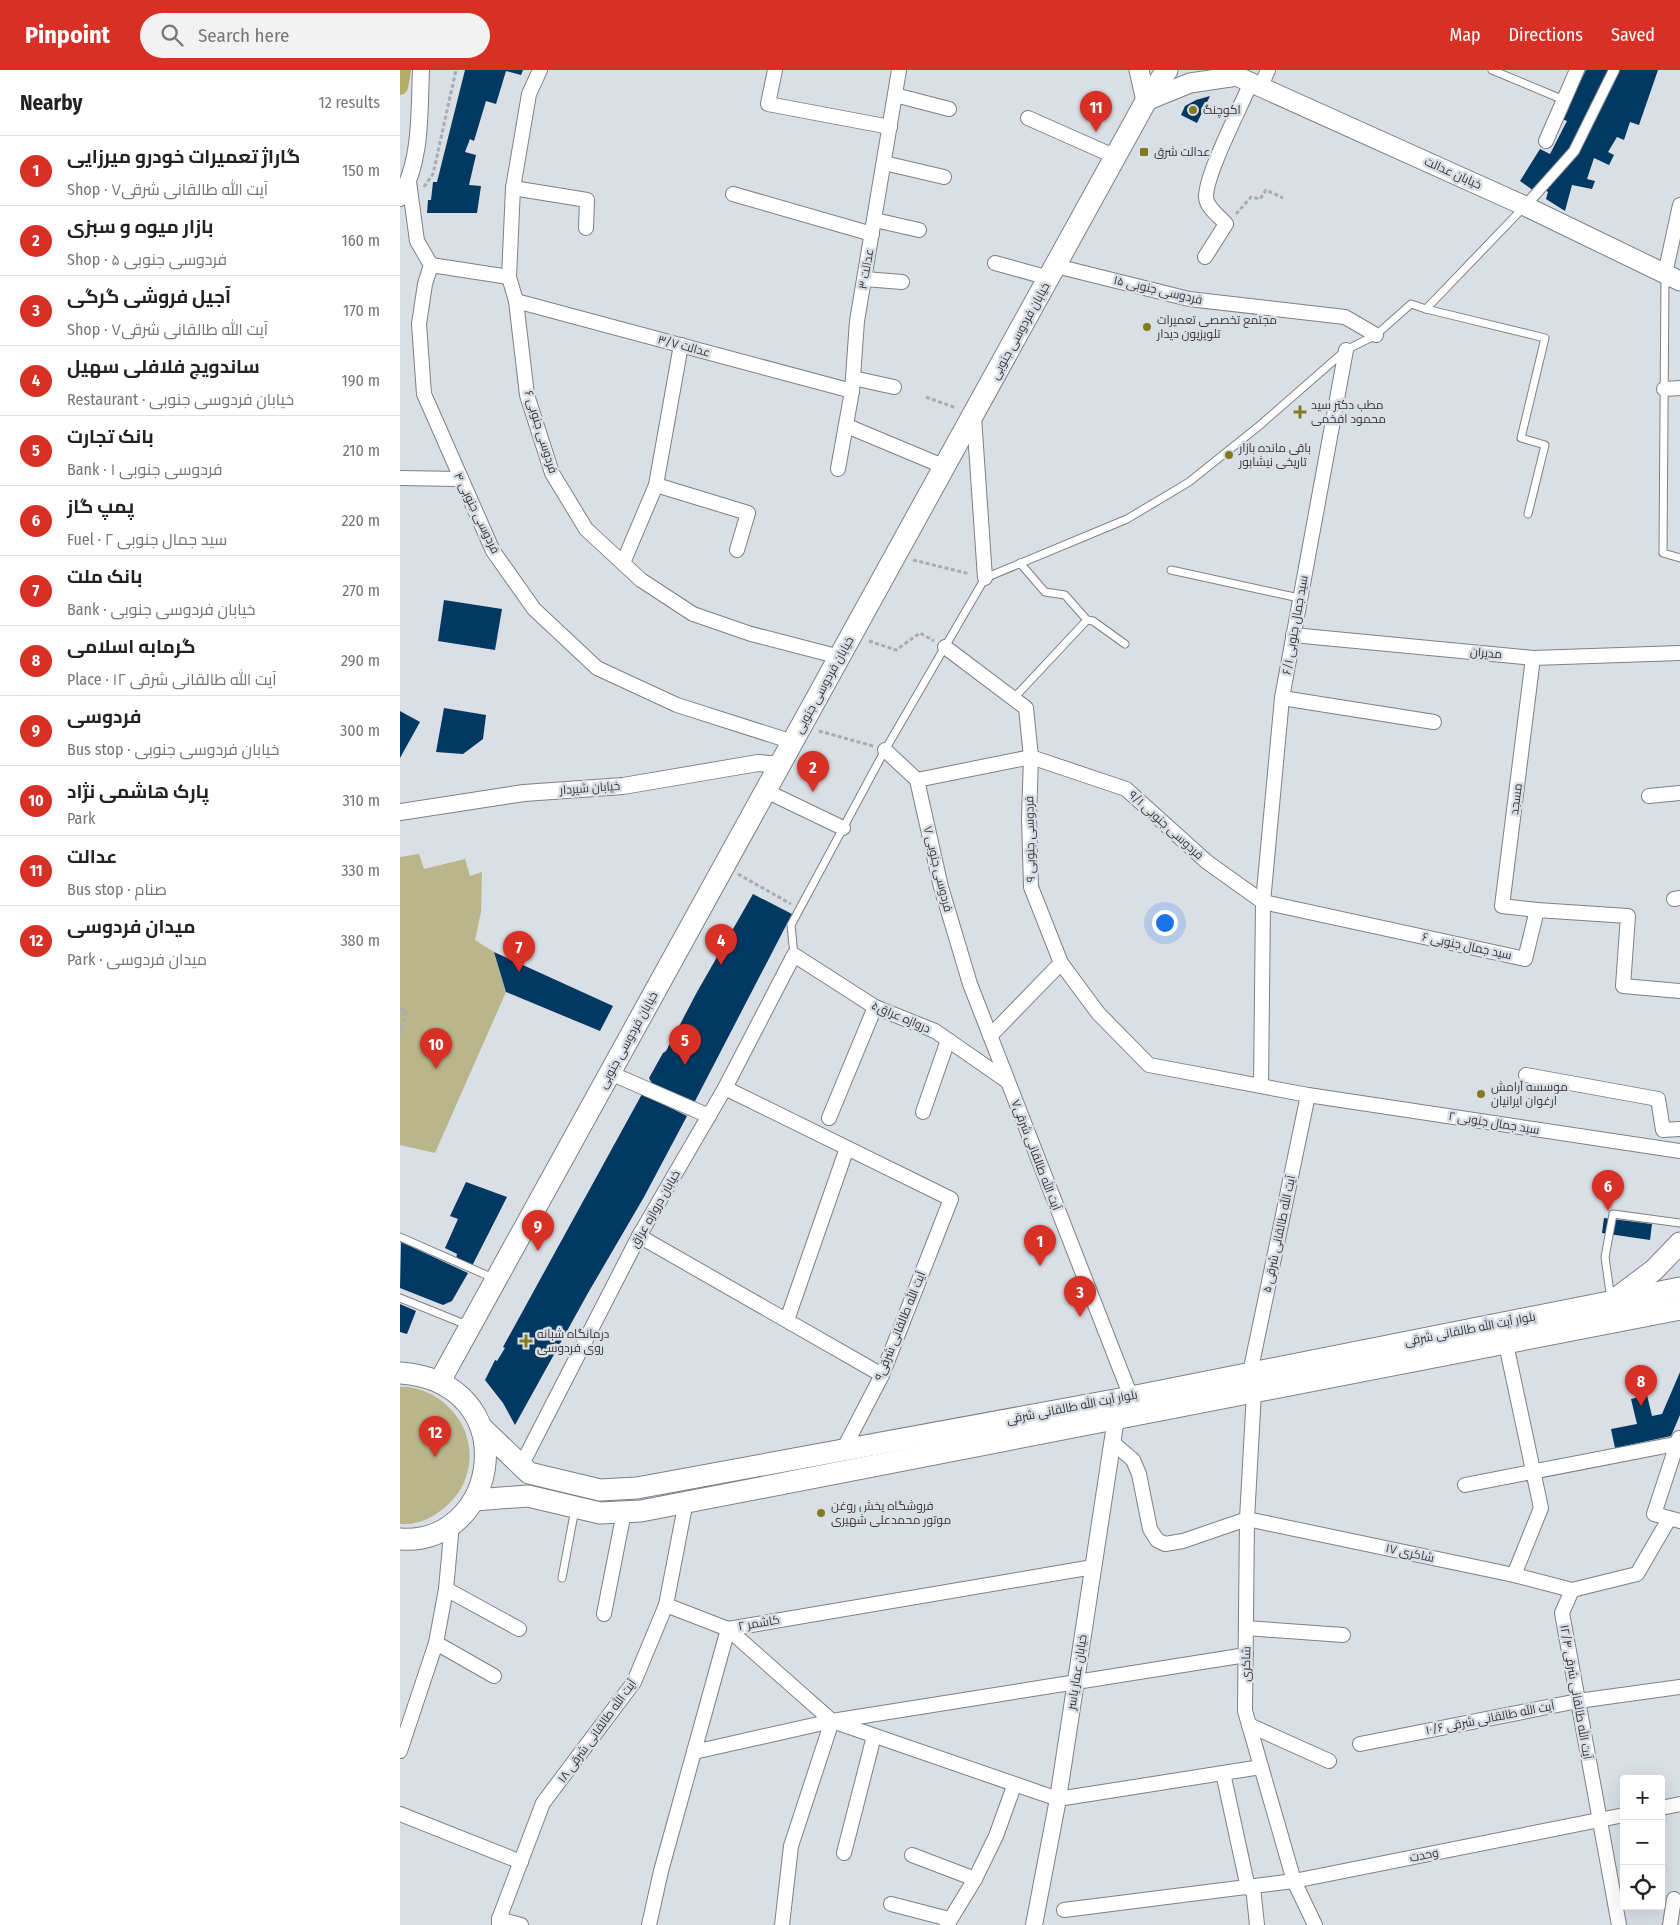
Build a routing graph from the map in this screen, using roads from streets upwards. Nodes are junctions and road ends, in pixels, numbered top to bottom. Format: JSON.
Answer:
{"nodes":[{"id":1,"x":421,"y":70,"type":"edge"},
{"id":2,"x":540,"y":70,"type":"edge"},
{"id":3,"x":776,"y":70,"type":"edge"},
{"id":4,"x":899,"y":70,"type":"edge"},
{"id":5,"x":1139,"y":70,"type":"edge"},
{"id":6,"x":1167,"y":70,"type":"edge"},
{"id":7,"x":1577,"y":70,"type":"edge"},
{"id":8,"x":1614,"y":70,"type":"edge"},
{"id":9,"x":1248,"y":77,"type":"edge"},
{"id":10,"x":895,"y":95,"type":"junction"},
{"id":11,"x":1146,"y":101,"type":"junction"},
{"id":12,"x":948,"y":108,"type":"dead end"},
{"id":13,"x":1028,"y":118,"type":"dead end"},
{"id":14,"x":890,"y":127,"type":"junction"},
{"id":15,"x":1546,"y":142,"type":"dead end"},
{"id":16,"x":1116,"y":156,"type":"junction"},
{"id":17,"x":884,"y":163,"type":"junction"},
{"id":18,"x":944,"y":177,"type":"dead end"},
{"id":19,"x":514,"y":188,"type":"junction"},
{"id":20,"x":733,"y":194,"type":"dead end"},
{"id":21,"x":406,"y":201,"type":"edge"},
{"id":22,"x":1680,"y":205,"type":"edge"},
{"id":23,"x":1525,"y":206,"type":"junction"},
{"id":24,"x":873,"y":227,"type":"junction"},
{"id":25,"x":586,"y":228,"type":"dead end"},
{"id":26,"x":919,"y":230,"type":"dead end"},
{"id":27,"x":1204,"y":257,"type":"dead end"},
{"id":28,"x":995,"y":263,"type":"dead end"},
{"id":29,"x":431,"y":265,"type":"junction"},
{"id":30,"x":1052,"y":272,"type":"junction"},
{"id":31,"x":509,"y":277,"type":"junction"},
{"id":32,"x":1672,"y":278,"type":"edge"},
{"id":33,"x":865,"y":279,"type":"junction"},
{"id":34,"x":902,"y":282,"type":"dead end"},
{"id":35,"x":516,"y":301,"type":"junction"},
{"id":36,"x":1376,"y":334,"type":"road end"},
{"id":37,"x":681,"y":345,"type":"junction"},
{"id":38,"x":1346,"y":350,"type":"road end"},
{"id":39,"x":853,"y":384,"type":"junction"},
{"id":40,"x":894,"y":387,"type":"dead end"},
{"id":41,"x":1680,"y":388,"type":"edge"},
{"id":42,"x":1664,"y":389,"type":"road end"},
{"id":43,"x":973,"y":415,"type":"junction"},
{"id":44,"x":848,"y":426,"type":"junction"},
{"id":45,"x":945,"y":467,"type":"junction"},
{"id":46,"x":838,"y":469,"type":"dead end"},
{"id":47,"x":400,"y":478,"type":"edge"},
{"id":48,"x":460,"y":479,"type":"junction"},
{"id":49,"x":656,"y":485,"type":"junction"},
{"id":50,"x":737,"y":550,"type":"dead end"},
{"id":51,"x":623,"y":563,"type":"junction"},
{"id":52,"x":985,"y":578,"type":"road end"},
{"id":53,"x":1293,"y":635,"type":"junction"},
{"id":54,"x":945,"y":647,"type":"road end"},
{"id":55,"x":1680,"y":653,"type":"edge"},
{"id":56,"x":840,"y":657,"type":"junction"},
{"id":57,"x":1533,"y":658,"type":"junction"},
{"id":58,"x":1282,"y":698,"type":"junction"},
{"id":59,"x":1434,"y":722,"type":"dead end"},
{"id":60,"x":797,"y":734,"type":"junction"},
{"id":61,"x":885,"y":750,"type":"road end"},
{"id":62,"x":1031,"y":757,"type":"junction"},
{"id":63,"x":780,"y":765,"type":"junction"},
{"id":64,"x":917,"y":780,"type":"junction"},
{"id":65,"x":766,"y":791,"type":"junction"},
{"id":66,"x":1680,"y":793,"type":"edge"},
{"id":67,"x":1649,"y":796,"type":"dead end"},
{"id":68,"x":400,"y":812,"type":"edge"},
{"id":69,"x":843,"y":828,"type":"road end"},
{"id":70,"x":1263,"y":902,"type":"junction"},
{"id":71,"x":1537,"y":910,"type":"junction"},
{"id":72,"x":794,"y":955,"type":"joint"},
{"id":73,"x":1061,"y":962,"type":"junction"},
{"id":74,"x":1680,"y":991,"type":"edge"},
{"id":75,"x":875,"y":1007,"type":"junction"},
{"id":76,"x":990,"y":1036,"type":"junction"},
{"id":77,"x":948,"y":1040,"type":"junction"},
{"id":78,"x":610,"y":1073,"type":"junction"},
{"id":79,"x":1526,"y":1075,"type":"dead end"},
{"id":80,"x":1007,"y":1081,"type":"junction"},
{"id":81,"x":1260,"y":1086,"type":"junction"},
{"id":82,"x":725,"y":1088,"type":"junction"},
{"id":83,"x":1308,"y":1095,"type":"junction"},
{"id":84,"x":923,"y":1112,"type":"dead end"},
{"id":85,"x":709,"y":1116,"type":"junction"},
{"id":86,"x":829,"y":1118,"type":"dead end"},
{"id":87,"x":1680,"y":1129,"type":"edge"},
{"id":88,"x":847,"y":1148,"type":"junction"},
{"id":89,"x":1680,"y":1151,"type":"edge"},
{"id":90,"x":639,"y":1236,"type":"junction"},
{"id":91,"x":1680,"y":1243,"type":"edge"},
{"id":92,"x":1680,"y":1288,"type":"edge"},
{"id":93,"x":1611,"y":1302,"type":"junction"},
{"id":94,"x":1680,"y":1309,"type":"edge"},
{"id":95,"x":787,"y":1320,"type":"junction"},
{"id":96,"x":1506,"y":1344,"type":"junction"},
{"id":97,"x":400,"y":1373,"type":"edge"},
{"id":98,"x":882,"y":1375,"type":"junction"},
{"id":99,"x":440,"y":1381,"type":"junction"},
{"id":100,"x":1252,"y":1382,"type":"junction"},
{"id":101,"x":1131,"y":1396,"type":"junction"},
{"id":102,"x":1116,"y":1418,"type":"junction"},
{"id":103,"x":481,"y":1427,"type":"junction"},
{"id":104,"x":1679,"y":1441,"type":"edge"},
{"id":105,"x":1112,"y":1442,"type":"junction"},
{"id":106,"x":843,"y":1450,"type":"junction"},
{"id":107,"x":521,"y":1466,"type":"junction"},
{"id":108,"x":1534,"y":1472,"type":"junction"},
{"id":109,"x":1466,"y":1485,"type":"dead end"},
{"id":110,"x":474,"y":1500,"type":"junction"},
{"id":111,"x":686,"y":1502,"type":"junction"},
{"id":112,"x":624,"y":1512,"type":"junction"},
{"id":113,"x":1247,"y":1518,"type":"junction"},
{"id":114,"x":1674,"y":1520,"type":"edge"},
{"id":115,"x":452,"y":1524,"type":"junction"},
{"id":116,"x":400,"y":1539,"type":"edge"},
{"id":117,"x":1093,"y":1568,"type":"junction"},
{"id":118,"x":1514,"y":1575,"type":"junction"},
{"id":119,"x":446,"y":1589,"type":"junction"},
{"id":120,"x":1572,"y":1590,"type":"junction"},
{"id":121,"x":666,"y":1605,"type":"junction"},
{"id":122,"x":604,"y":1614,"type":"dead end"},
{"id":123,"x":1246,"y":1628,"type":"junction"},
{"id":124,"x":519,"y":1629,"type":"dead end"},
{"id":125,"x":728,"y":1629,"type":"junction"},
{"id":126,"x":1342,"y":1635,"type":"dead end"},
{"id":127,"x":436,"y":1643,"type":"junction"},
{"id":128,"x":1246,"y":1655,"type":"junction"},
{"id":129,"x":494,"y":1676,"type":"dead end"},
{"id":130,"x":1076,"y":1684,"type":"junction"},
{"id":131,"x":1680,"y":1686,"type":"edge"},
{"id":132,"x":1578,"y":1701,"type":"junction"},
{"id":133,"x":832,"y":1721,"type":"junction"},
{"id":134,"x":1249,"y":1725,"type":"junction"},
{"id":135,"x":874,"y":1736,"type":"junction"},
{"id":136,"x":1360,"y":1744,"type":"dead end"},
{"id":137,"x":400,"y":1751,"type":"edge"},
{"id":138,"x":694,"y":1752,"type":"junction"},
{"id":139,"x":1329,"y":1760,"type":"dead end"},
{"id":140,"x":1261,"y":1767,"type":"junction"},
{"id":141,"x":1223,"y":1773,"type":"junction"},
{"id":142,"x":1014,"y":1786,"type":"junction"},
{"id":143,"x":1058,"y":1799,"type":"junction"},
{"id":144,"x":1680,"y":1804,"type":"edge"},
{"id":145,"x":1665,"y":1807,"type":"edge"},
{"id":146,"x":400,"y":1814,"type":"edge"},
{"id":147,"x":1620,"y":1816,"type":"edge"},
{"id":148,"x":1599,"y":1820,"type":"junction"},
{"id":149,"x":844,"y":1852,"type":"dead end"},
{"id":150,"x":912,"y":1855,"type":"dead end"},
{"id":151,"x":521,"y":1862,"type":"junction"},
{"id":152,"x":975,"y":1879,"type":"junction"},
{"id":153,"x":1294,"y":1881,"type":"junction"},
{"id":154,"x":1250,"y":1887,"type":"junction"},
{"id":155,"x":1618,"y":1889,"type":"edge"},
{"id":156,"x":1672,"y":1898,"type":"edge"},
{"id":157,"x":891,"y":1904,"type":"dead end"},
{"id":158,"x":1064,"y":1910,"type":"dead end"},
{"id":159,"x":499,"y":1922,"type":"edge"},
{"id":160,"x":948,"y":1922,"type":"edge"},
{"id":161,"x":521,"y":1925,"type":"edge"},
{"id":162,"x":650,"y":1925,"type":"edge"},
{"id":163,"x":782,"y":1925,"type":"edge"},
{"id":164,"x":1034,"y":1925,"type":"edge"},
{"id":165,"x":1257,"y":1925,"type":"edge"},
{"id":166,"x":1315,"y":1925,"type":"edge"},
{"id":167,"x":1619,"y":1925,"type":"edge"},
{"id":168,"x":1670,"y":1925,"type":"edge"}],
"edges":[{"from":1,"to":21,"type":"street"},
{"from":2,"to":19,"type":"street","name":"فردوسی جنوبی ۶"},
{"from":3,"to":14,"type":"street"},
{"from":4,"to":10,"type":"street","name":"عدالت ۳"},
{"from":5,"to":11,"type":"main road"},
{"from":6,"to":11,"type":"main road","name":"خیابان فردوسی جنوبی"},
{"from":7,"to":15,"type":"street"},
{"from":8,"to":23,"type":"street"},
{"from":9,"to":11,"type":"main road"},
{"from":9,"to":23,"type":"main road","name":"خیابان عدالت"},
{"from":9,"to":27,"type":"street"},
{"from":10,"to":12,"type":"street"},
{"from":10,"to":14,"type":"street","name":"عدالت ۳"},
{"from":11,"to":16,"type":"main road","name":"خیابان فردوسی جنوبی"},
{"from":13,"to":16,"type":"street"},
{"from":14,"to":17,"type":"street","name":"عدالت ۳"},
{"from":16,"to":30,"type":"main road","name":"خیابان فردوسی جنوبی"},
{"from":17,"to":18,"type":"street"},
{"from":17,"to":24,"type":"street","name":"عدالت ۳"},
{"from":19,"to":25,"type":"street"},
{"from":19,"to":31,"type":"street","name":"فردوسی جنوبی ۶"},
{"from":20,"to":24,"type":"street"},
{"from":21,"to":29,"type":"street"},
{"from":22,"to":32,"type":"street"},
{"from":23,"to":32,"type":"main road","name":"خیابان عدالت"},
{"from":24,"to":26,"type":"street"},
{"from":24,"to":33,"type":"street","name":"عدالت ۳"},
{"from":28,"to":30,"type":"street","name":"فردوسی جنوبی ۱۵"},
{"from":29,"to":31,"type":"street"},
{"from":29,"to":48,"type":"street","name":"فردوسی جنوبی ۴"},
{"from":30,"to":36,"type":"street","name":"فردوسی جنوبی ۱۵"},
{"from":30,"to":43,"type":"main road","name":"خیابان فردوسی جنوبی"},
{"from":31,"to":35,"type":"street","name":"فردوسی جنوبی ۶"},
{"from":33,"to":34,"type":"street"},
{"from":33,"to":39,"type":"street","name":"عدالت ۳"},
{"from":35,"to":37,"type":"street","name":"عدالت ۳/۷"},
{"from":35,"to":51,"type":"street","name":"فردوسی جنوبی ۶"},
{"from":37,"to":39,"type":"street","name":"عدالت ۳/۷"},
{"from":37,"to":49,"type":"street"},
{"from":38,"to":53,"type":"street","name":"سید جمال جنوبی ۶/۱"},
{"from":39,"to":40,"type":"street","name":"عدالت ۳/۷"},
{"from":39,"to":44,"type":"street","name":"عدالت ۳"},
{"from":41,"to":42,"type":"street"},
{"from":43,"to":45,"type":"main road","name":"خیابان فردوسی جنوبی"},
{"from":43,"to":52,"type":"street"},
{"from":44,"to":45,"type":"street"},
{"from":44,"to":46,"type":"street","name":"عدالت ۳"},
{"from":45,"to":56,"type":"main road","name":"خیابان فردوسی جنوبی"},
{"from":47,"to":48,"type":"street"},
{"from":48,"to":60,"type":"street","name":"فردوسی جنوبی ۴"},
{"from":49,"to":50,"type":"street"},
{"from":49,"to":51,"type":"street"},
{"from":51,"to":56,"type":"street","name":"فردوسی جنوبی ۶"},
{"from":53,"to":57,"type":"street","name":"مدیران"},
{"from":53,"to":58,"type":"street","name":"سید جمال جنوبی ۶/۱"},
{"from":54,"to":62,"type":"street","name":"فردوسی جنوبی ۹"},
{"from":55,"to":57,"type":"street","name":"مدیران"},
{"from":56,"to":60,"type":"main road","name":"خیابان فردوسی جنوبی"},
{"from":57,"to":71,"type":"street","name":"مسجد"},
{"from":58,"to":59,"type":"street"},
{"from":58,"to":70,"type":"street","name":"سید جمال جنوبی ۶/۱"},
{"from":60,"to":63,"type":"main road","name":"خیابان فردوسی جنوبی"},
{"from":61,"to":64,"type":"street"},
{"from":62,"to":64,"type":"street"},
{"from":62,"to":70,"type":"street","name":"فردوسی جنوبی ۹/۱"},
{"from":62,"to":73,"type":"street","name":"فردوسی جنوبی ۹"},
{"from":63,"to":65,"type":"main road","name":"خیابان فردوسی جنوبی"},
{"from":63,"to":68,"type":"street","name":"خیابان شیردار"},
{"from":64,"to":76,"type":"street","name":"فردوسی جنوبی ۷"},
{"from":65,"to":69,"type":"street"},
{"from":65,"to":78,"type":"main road","name":"خیابان فردوسی جنوبی"},
{"from":66,"to":67,"type":"street"},
{"from":70,"to":71,"type":"street","name":"سید جمال جنوبی ۶"},
{"from":70,"to":81,"type":"street","name":"سید جمال جنوبی ۶/۱"},
{"from":71,"to":74,"type":"street"},
{"from":72,"to":75,"type":"street","name":"دروازه عراق۵"},
{"from":72,"to":82,"type":"street","name":"خیابان دروازه عراق"},
{"from":73,"to":76,"type":"street"},
{"from":73,"to":81,"type":"street","name":"فردوسی جنوبی ۹"},
{"from":75,"to":77,"type":"street","name":"دروازه عراق۵"},
{"from":75,"to":86,"type":"street"},
{"from":76,"to":80,"type":"street","name":"فردوسی جنوبی ۷"},
{"from":77,"to":80,"type":"street","name":"دروازه عراق۵"},
{"from":77,"to":84,"type":"street"},
{"from":78,"to":85,"type":"street"},
{"from":78,"to":99,"type":"main road","name":"خیابان فردوسی جنوبی"},
{"from":79,"to":87,"type":"street"},
{"from":80,"to":101,"type":"street","name":"آیت الله طالقانی شرقی۷"},
{"from":81,"to":83,"type":"street","name":"فردوسی جنوبی ۹"},
{"from":82,"to":85,"type":"street","name":"خیابان دروازه عراق"},
{"from":82,"to":88,"type":"street"},
{"from":83,"to":89,"type":"street","name":"سید جمال جنوبی ۲"},
{"from":83,"to":100,"type":"street","name":"آیت الله طالقانی شرقی ۵"},
{"from":85,"to":90,"type":"street","name":"خیابان دروازه عراق"},
{"from":88,"to":95,"type":"street"},
{"from":88,"to":98,"type":"street","name":"آیت الله طالقانی شرقی۹"},
{"from":90,"to":95,"type":"street"},
{"from":90,"to":107,"type":"street","name":"خیابان دروازه عراق"},
{"from":91,"to":93,"type":"main road"},
{"from":92,"to":93,"type":"main road","name":"بلوار آیت الله طالقانی شرقی"},
{"from":93,"to":100,"type":"main road","name":"بلوار آیت الله طالقانی شرقی"},
{"from":94,"to":96,"type":"main road","name":"بلوار آیت الله طالقانی شرقی"},
{"from":95,"to":98,"type":"street"},
{"from":96,"to":100,"type":"main road","name":"بلوار آیت الله طالقانی شرقی"},
{"from":96,"to":108,"type":"street"},
{"from":97,"to":99,"type":"main road"},
{"from":98,"to":106,"type":"street","name":"آیت الله طالقانی شرقی۹"},
{"from":99,"to":103,"type":"main road"},
{"from":100,"to":101,"type":"main road","name":"بلوار آیت الله طالقانی شرقی"},
{"from":100,"to":102,"type":"main road","name":"بلوار آیت الله طالقانی شرقی"},
{"from":100,"to":113,"type":"street","name":"شاکری"},
{"from":101,"to":106,"type":"main road","name":"بلوار آیت الله طالقانی شرقی"},
{"from":102,"to":105,"type":"street","name":"خیابان عمار یاسر"},
{"from":102,"to":111,"type":"main road","name":"بلوار آیت الله طالقانی شرقی"},
{"from":103,"to":107,"type":"main road","name":"بلوار آیت الله طالقانی شرقی"},
{"from":103,"to":110,"type":"main road"},
{"from":104,"to":108,"type":"street"},
{"from":104,"to":114,"type":"street"},
{"from":105,"to":113,"type":"street"},
{"from":105,"to":117,"type":"street","name":"خیابان عمار یاسر"},
{"from":106,"to":107,"type":"main road","name":"بلوار آیت الله طالقانی شرقی"},
{"from":108,"to":109,"type":"street"},
{"from":108,"to":118,"type":"street"},
{"from":110,"to":112,"type":"main road","name":"بلوار آیت الله طالقانی شرقی"},
{"from":110,"to":115,"type":"main road"},
{"from":111,"to":112,"type":"main road","name":"بلوار آیت الله طالقانی شرقی"},
{"from":111,"to":121,"type":"street","name":"آیت الله طالقانی شرقی ۱۸"},
{"from":112,"to":122,"type":"street"},
{"from":113,"to":118,"type":"street","name":"شاکری ۱۷"},
{"from":113,"to":123,"type":"street","name":"شاکری"},
{"from":114,"to":120,"type":"street"},
{"from":115,"to":116,"type":"main road"},
{"from":115,"to":119,"type":"street"},
{"from":117,"to":125,"type":"street","name":"کاشمر ۲"},
{"from":117,"to":130,"type":"street","name":"خیابان عمار یاسر"},
{"from":118,"to":120,"type":"street","name":"شاکری ۱۷"},
{"from":119,"to":124,"type":"street"},
{"from":119,"to":127,"type":"street"},
{"from":120,"to":132,"type":"street","name":"آیت الله طالقانی شرقی ۱۲/۴"},
{"from":121,"to":125,"type":"street"},
{"from":121,"to":151,"type":"street","name":"آیت الله طالقانی شرقی ۱۸"},
{"from":123,"to":126,"type":"street"},
{"from":123,"to":128,"type":"street","name":"شاکری"},
{"from":125,"to":133,"type":"street"},
{"from":125,"to":138,"type":"street","name":"کاشمر ۲"},
{"from":127,"to":129,"type":"street"},
{"from":127,"to":137,"type":"street"},
{"from":128,"to":130,"type":"street"},
{"from":128,"to":134,"type":"street","name":"شاکری"},
{"from":130,"to":133,"type":"street"},
{"from":130,"to":143,"type":"street","name":"خیابان عمار یاسر"},
{"from":131,"to":132,"type":"street","name":"آیت الله طالقانی شرقی ۱۰/۶"},
{"from":132,"to":136,"type":"street","name":"آیت الله طالقانی شرقی ۱۰/۶"},
{"from":132,"to":148,"type":"street","name":"آیت الله طالقانی شرقی ۱۲/۴"},
{"from":133,"to":135,"type":"street"},
{"from":133,"to":138,"type":"street"},
{"from":133,"to":163,"type":"street"},
{"from":134,"to":139,"type":"street"},
{"from":134,"to":140,"type":"street","name":"شاکری"},
{"from":135,"to":142,"type":"street"},
{"from":135,"to":149,"type":"street"},
{"from":138,"to":162,"type":"street","name":"کاشمر ۲"},
{"from":140,"to":141,"type":"street"},
{"from":140,"to":153,"type":"street","name":"شاکری"},
{"from":141,"to":143,"type":"street"},
{"from":141,"to":154,"type":"street"},
{"from":142,"to":143,"type":"street"},
{"from":142,"to":152,"type":"street"},
{"from":143,"to":164,"type":"street","name":"خیابان عمار یاسر"},
{"from":144,"to":145,"type":"street"},
{"from":146,"to":151,"type":"street"},
{"from":147,"to":148,"type":"street","name":"وحدت"},
{"from":148,"to":153,"type":"street","name":"وحدت"},
{"from":148,"to":155,"type":"street","name":"آیت الله طالقانی شرقی ۱۲/۴"},
{"from":150,"to":152,"type":"street"},
{"from":151,"to":159,"type":"street","name":"آیت الله طالقانی شرقی ۱۸"},
{"from":152,"to":160,"type":"street"},
{"from":153,"to":154,"type":"street","name":"وحدت"},
{"from":153,"to":166,"type":"street","name":"شاکری"},
{"from":154,"to":158,"type":"street","name":"وحدت"},
{"from":154,"to":165,"type":"street"},
{"from":155,"to":167,"type":"street","name":"آیت الله طالقانی شرقی ۱۲/۴"},
{"from":156,"to":168,"type":"street"},
{"from":157,"to":160,"type":"street"},
{"from":159,"to":161,"type":"street"}]}
